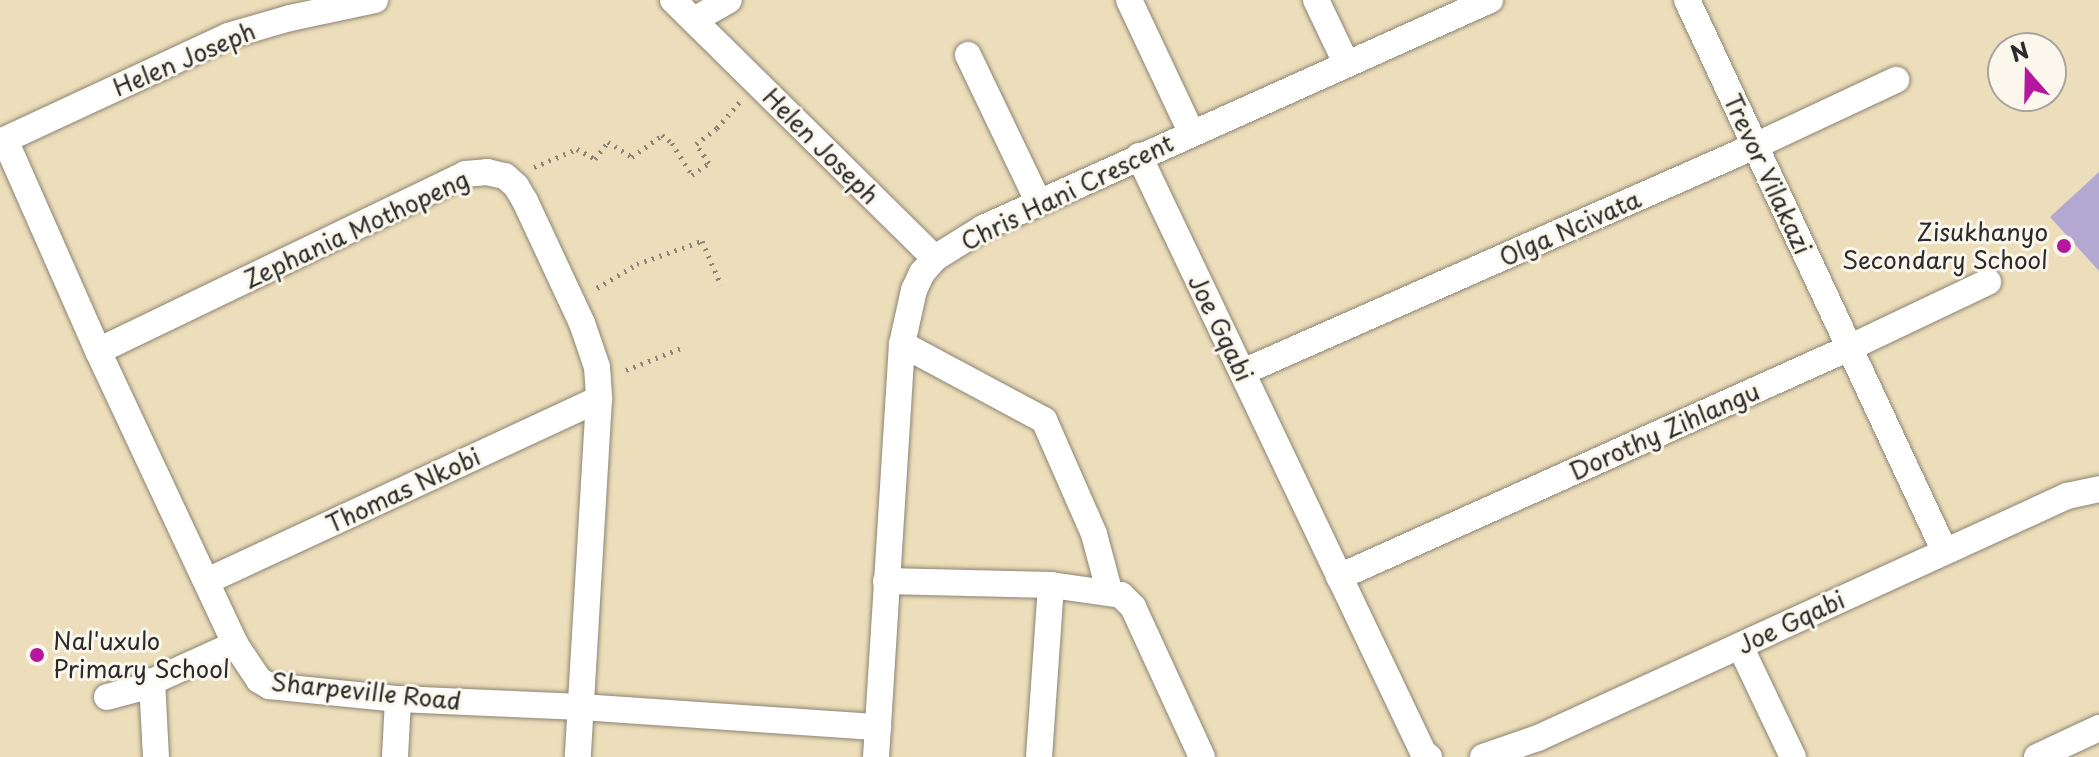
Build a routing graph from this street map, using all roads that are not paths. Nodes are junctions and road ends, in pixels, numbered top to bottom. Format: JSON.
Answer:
{"nodes":[{"id":1,"x":375,"y":0,"type":"edge"},
{"id":2,"x":673,"y":0,"type":"edge"},
{"id":3,"x":729,"y":0,"type":"edge"},
{"id":4,"x":1129,"y":0,"type":"edge"},
{"id":5,"x":1316,"y":0,"type":"edge"},
{"id":6,"x":1490,"y":0,"type":"edge"},
{"id":7,"x":1687,"y":0,"type":"edge"},
{"id":8,"x":694,"y":20,"type":"junction"},
{"id":9,"x":968,"y":55,"type":"dead end"},
{"id":10,"x":1346,"y":63,"type":"junction"},
{"id":11,"x":1896,"y":80,"type":"dead end"},
{"id":12,"x":1191,"y":132,"type":"junction"},
{"id":13,"x":3,"y":141,"type":"edge"},
{"id":14,"x":1755,"y":146,"type":"junction"},
{"id":15,"x":1139,"y":156,"type":"junction"},
{"id":16,"x":1039,"y":203,"type":"junction"},
{"id":17,"x":935,"y":258,"type":"junction"},
{"id":18,"x":1988,"y":282,"type":"dead end"},
{"id":19,"x":902,"y":344,"type":"junction"},
{"id":20,"x":1849,"y":348,"type":"junction"},
{"id":21,"x":98,"y":351,"type":"junction"},
{"id":22,"x":1243,"y":372,"type":"junction"},
{"id":23,"x":598,"y":388,"type":"junction"},
{"id":24,"x":2099,"y":489,"type":"edge"},
{"id":25,"x":1945,"y":552,"type":"junction"},
{"id":26,"x":1339,"y":577,"type":"junction"},
{"id":27,"x":207,"y":581,"type":"junction"},
{"id":28,"x":886,"y":581,"type":"junction"},
{"id":29,"x":1051,"y":585,"type":"junction"},
{"id":30,"x":1109,"y":590,"type":"junction"},
{"id":31,"x":235,"y":644,"type":"junction"},
{"id":32,"x":1740,"y":646,"type":"junction"},
{"id":33,"x":152,"y":681,"type":"junction"},
{"id":34,"x":107,"y":697,"type":"dead end"},
{"id":35,"x":398,"y":699,"type":"junction"},
{"id":36,"x":581,"y":707,"type":"junction"},
{"id":37,"x":878,"y":727,"type":"junction"},
{"id":38,"x":2099,"y":728,"type":"edge"},
{"id":39,"x":156,"y":757,"type":"edge"},
{"id":40,"x":395,"y":757,"type":"edge"},
{"id":41,"x":578,"y":757,"type":"edge"},
{"id":42,"x":876,"y":757,"type":"edge"},
{"id":43,"x":1039,"y":757,"type":"edge"},
{"id":44,"x":1202,"y":757,"type":"edge"},
{"id":45,"x":1429,"y":757,"type":"edge"},
{"id":46,"x":1483,"y":757,"type":"edge"},
{"id":47,"x":1793,"y":757,"type":"edge"},
{"id":48,"x":2037,"y":757,"type":"edge"}],
"edges":[{"from":1,"to":13,"type":"street","name":"Helen Joseph"},
{"from":2,"to":8,"type":"street","name":"Helen Joseph"},
{"from":3,"to":8,"type":"street"},
{"from":4,"to":12,"type":"street"},
{"from":5,"to":10,"type":"street"},
{"from":6,"to":10,"type":"street","name":"Chris Hani Crescent"},
{"from":7,"to":14,"type":"street","name":"Trevor Vilakazi"},
{"from":8,"to":17,"type":"street","name":"Helen Joseph"},
{"from":9,"to":16,"type":"street"},
{"from":10,"to":12,"type":"street","name":"Chris Hani Crescent"},
{"from":11,"to":14,"type":"street","name":"Olga Ncivata"},
{"from":12,"to":15,"type":"street","name":"Chris Hani Crescent"},
{"from":13,"to":21,"type":"street","name":"Sharpeville Road"},
{"from":14,"to":20,"type":"street","name":"Trevor Vilakazi"},
{"from":14,"to":22,"type":"street","name":"Olga Ncivata"},
{"from":15,"to":16,"type":"street","name":"Chris Hani Crescent"},
{"from":15,"to":22,"type":"street","name":"Joe Gqabi"},
{"from":16,"to":17,"type":"street","name":"Chris Hani Crescent"},
{"from":17,"to":19,"type":"street","name":"Chris Hani Crescent"},
{"from":18,"to":20,"type":"street","name":"Dorothy Zihlangu"},
{"from":19,"to":28,"type":"street","name":"Chris Hani Crescent"},
{"from":19,"to":30,"type":"street"},
{"from":20,"to":25,"type":"street","name":"Trevor Vilakazi"},
{"from":20,"to":26,"type":"street","name":"Dorothy Zihlangu"},
{"from":21,"to":23,"type":"street","name":"Zephania Mothopeng"},
{"from":21,"to":27,"type":"street","name":"Sharpeville Road"},
{"from":22,"to":26,"type":"street","name":"Joe Gqabi"},
{"from":23,"to":27,"type":"street","name":"Thomas Nkobi"},
{"from":23,"to":36,"type":"street"},
{"from":24,"to":25,"type":"street","name":"Joe Gqabi"},
{"from":25,"to":32,"type":"street","name":"Joe Gqabi"},
{"from":26,"to":45,"type":"street","name":"Joe Gqabi"},
{"from":27,"to":31,"type":"street","name":"Sharpeville Road"},
{"from":28,"to":29,"type":"street"},
{"from":28,"to":37,"type":"street","name":"Chris Hani Crescent"},
{"from":29,"to":30,"type":"street"},
{"from":29,"to":43,"type":"street"},
{"from":30,"to":44,"type":"street"},
{"from":31,"to":33,"type":"street"},
{"from":31,"to":35,"type":"street","name":"Sharpeville Road"},
{"from":32,"to":46,"type":"street","name":"Joe Gqabi"},
{"from":32,"to":47,"type":"street"},
{"from":33,"to":34,"type":"street"},
{"from":33,"to":39,"type":"street"},
{"from":35,"to":36,"type":"street","name":"Sharpeville Road"},
{"from":35,"to":40,"type":"street"},
{"from":36,"to":37,"type":"street","name":"Sharpeville Road"},
{"from":36,"to":41,"type":"street"},
{"from":37,"to":42,"type":"street","name":"Chris Hani Crescent"},
{"from":38,"to":48,"type":"street"}]}
